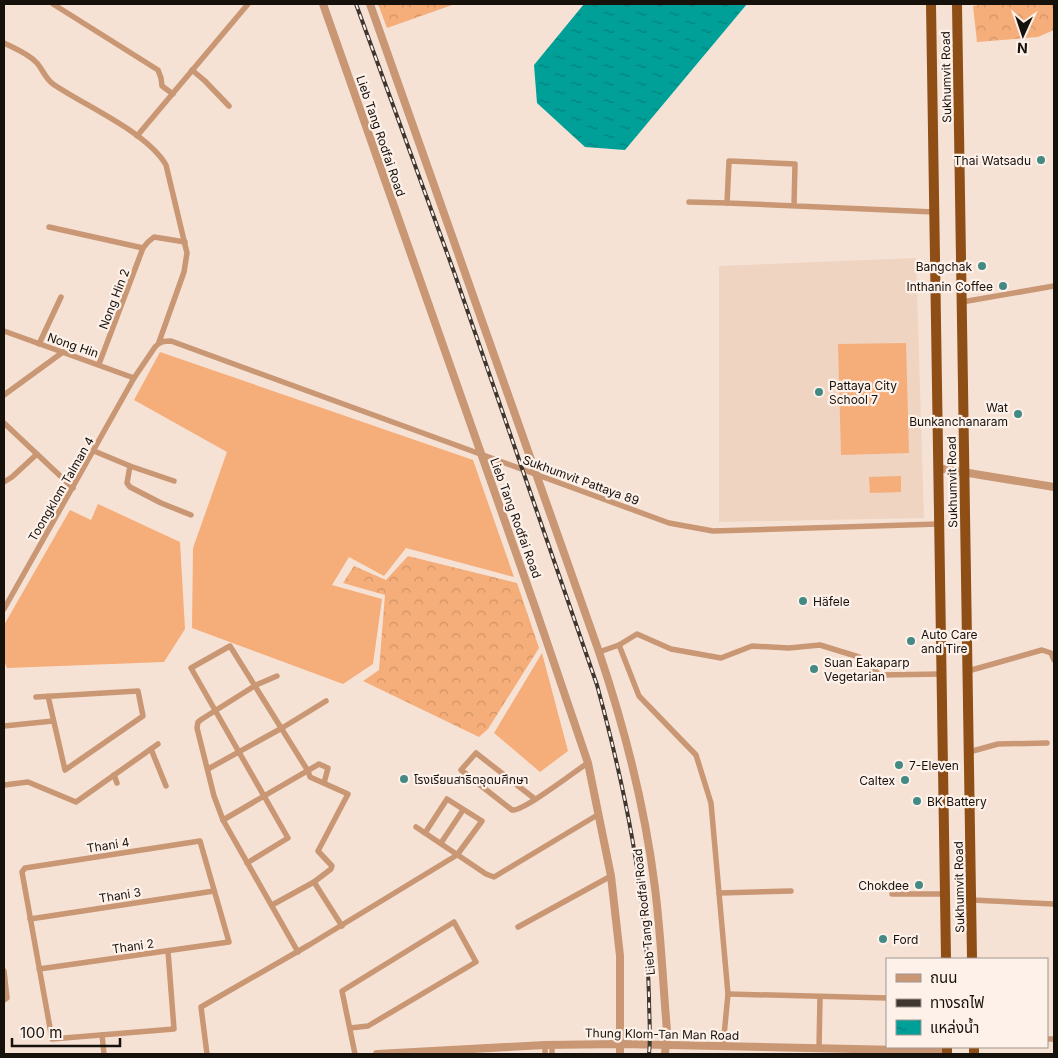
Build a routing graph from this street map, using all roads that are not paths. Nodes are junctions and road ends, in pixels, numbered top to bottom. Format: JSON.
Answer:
{"nodes":[{"id":1,"x":53,"y":4,"type":"edge"},
{"id":2,"x":248,"y":4,"type":"edge"},
{"id":3,"x":323,"y":4,"type":"edge"},
{"id":4,"x":370,"y":4,"type":"edge"},
{"id":5,"x":931,"y":4,"type":"edge"},
{"id":6,"x":957,"y":4,"type":"edge"},
{"id":7,"x":4,"y":42,"type":"edge"},
{"id":8,"x":192,"y":70,"type":"junction"},
{"id":9,"x":172,"y":94,"type":"junction"},
{"id":10,"x":229,"y":106,"type":"dead end"},
{"id":11,"x":137,"y":136,"type":"junction"},
{"id":12,"x":689,"y":202,"type":"dead end"},
{"id":13,"x":727,"y":203,"type":"junction"},
{"id":14,"x":794,"y":206,"type":"junction"},
{"id":15,"x":934,"y":212,"type":"junction"},
{"id":16,"x":49,"y":227,"type":"dead end"},
{"id":17,"x":185,"y":242,"type":"junction"},
{"id":18,"x":143,"y":248,"type":"junction"},
{"id":19,"x":1054,"y":286,"type":"edge"},
{"id":20,"x":61,"y":297,"type":"dead end"},
{"id":21,"x":962,"y":302,"type":"junction"},
{"id":22,"x":4,"y":331,"type":"edge"},
{"id":23,"x":159,"y":342,"type":"junction"},
{"id":24,"x":39,"y":344,"type":"junction"},
{"id":25,"x":63,"y":352,"type":"junction"},
{"id":26,"x":99,"y":364,"type":"junction"},
{"id":27,"x":134,"y":378,"type":"junction"},
{"id":28,"x":4,"y":395,"type":"edge"},
{"id":29,"x":4,"y":423,"type":"edge"},
{"id":30,"x":94,"y":450,"type":"junction"},
{"id":31,"x":37,"y":454,"type":"junction"},
{"id":32,"x":481,"y":455,"type":"junction"},
{"id":33,"x":130,"y":466,"type":"junction"},
{"id":34,"x":938,"y":468,"type":"junction"},
{"id":35,"x":965,"y":472,"type":"junction"},
{"id":36,"x":536,"y":474,"type":"junction"},
{"id":37,"x":174,"y":481,"type":"dead end"},
{"id":38,"x":4,"y":482,"type":"edge"},
{"id":39,"x":1054,"y":487,"type":"edge"},
{"id":40,"x":73,"y":488,"type":"junction"},
{"id":41,"x":191,"y":515,"type":"dead end"},
{"id":42,"x":939,"y":524,"type":"junction"},
{"id":43,"x":4,"y":609,"type":"edge"},
{"id":44,"x":618,"y":645,"type":"junction"},
{"id":45,"x":599,"y":652,"type":"junction"},
{"id":46,"x":1053,"y":652,"type":"edge"},
{"id":47,"x":1054,"y":660,"type":"edge"},
{"id":48,"x":968,"y":671,"type":"junction"},
{"id":49,"x":942,"y":674,"type":"junction"},
{"id":50,"x":277,"y":676,"type":"dead end"},
{"id":51,"x":256,"y":686,"type":"junction"},
{"id":52,"x":48,"y":696,"type":"junction"},
{"id":53,"x":36,"y":697,"type":"dead end"},
{"id":54,"x":326,"y":701,"type":"dead end"},
{"id":55,"x":215,"y":710,"type":"junction"},
{"id":56,"x":53,"y":721,"type":"junction"},
{"id":57,"x":4,"y":726,"type":"edge"},
{"id":58,"x":282,"y":728,"type":"junction"},
{"id":59,"x":1047,"y":743,"type":"dead end"},
{"id":60,"x":158,"y":744,"type":"dead end"},
{"id":61,"x":151,"y":749,"type":"junction"},
{"id":62,"x":240,"y":752,"type":"junction"},
{"id":63,"x":969,"y":752,"type":"junction"},
{"id":64,"x":588,"y":763,"type":"junction"},
{"id":65,"x":208,"y":769,"type":"junction"},
{"id":66,"x":308,"y":771,"type":"junction"},
{"id":67,"x":114,"y":775,"type":"junction"},
{"id":68,"x":117,"y":783,"type":"dead end"},
{"id":69,"x":324,"y":783,"type":"junction"},
{"id":70,"x":4,"y":785,"type":"edge"},
{"id":71,"x":166,"y":786,"type":"dead end"},
{"id":72,"x":265,"y":796,"type":"junction"},
{"id":73,"x":536,"y":799,"type":"junction"},
{"id":74,"x":463,"y":810,"type":"junction"},
{"id":75,"x":599,"y":814,"type":"junction"},
{"id":76,"x":224,"y":820,"type":"junction"},
{"id":77,"x":416,"y":827,"type":"dead end"},
{"id":78,"x":424,"y":833,"type":"junction"},
{"id":79,"x":441,"y":843,"type":"junction"},
{"id":80,"x":457,"y":855,"type":"junction"},
{"id":81,"x":247,"y":863,"type":"junction"},
{"id":82,"x":611,"y":876,"type":"junction"},
{"id":83,"x":314,"y":882,"type":"junction"},
{"id":84,"x":214,"y":891,"type":"junction"},
{"id":85,"x":791,"y":891,"type":"dead end"},
{"id":86,"x":719,"y":893,"type":"junction"},
{"id":87,"x":892,"y":894,"type":"dead end"},
{"id":88,"x":945,"y":894,"type":"junction"},
{"id":89,"x":972,"y":900,"type":"junction"},
{"id":90,"x":1054,"y":904,"type":"edge"},
{"id":91,"x":272,"y":905,"type":"junction"},
{"id":92,"x":30,"y":919,"type":"junction"},
{"id":93,"x":342,"y":926,"type":"junction"},
{"id":94,"x":518,"y":927,"type":"dead end"},
{"id":95,"x":168,"y":951,"type":"junction"},
{"id":96,"x":298,"y":952,"type":"junction"},
{"id":97,"x":946,"y":958,"type":"edge"},
{"id":98,"x":972,"y":958,"type":"edge"},
{"id":99,"x":39,"y":969,"type":"junction"},
{"id":100,"x":4,"y":970,"type":"edge"},
{"id":101,"x":728,"y":994,"type":"junction"},
{"id":102,"x":820,"y":997,"type":"junction"},
{"id":103,"x":886,"y":998,"type":"edge"},
{"id":104,"x":4,"y":1000,"type":"edge"},
{"id":105,"x":350,"y":1028,"type":"junction"},
{"id":106,"x":102,"y":1035,"type":"junction"},
{"id":107,"x":620,"y":1044,"type":"junction"},
{"id":108,"x":549,"y":1045,"type":"junction"},
{"id":109,"x":666,"y":1045,"type":"junction"},
{"id":110,"x":723,"y":1046,"type":"junction"},
{"id":111,"x":819,"y":1048,"type":"junction"},
{"id":112,"x":947,"y":1051,"type":"edge"},
{"id":113,"x":104,"y":1054,"type":"edge"},
{"id":114,"x":207,"y":1054,"type":"edge"},
{"id":115,"x":355,"y":1054,"type":"edge"},
{"id":116,"x":377,"y":1054,"type":"edge"},
{"id":117,"x":545,"y":1054,"type":"edge"},
{"id":118,"x":552,"y":1054,"type":"edge"},
{"id":119,"x":620,"y":1054,"type":"edge"},
{"id":120,"x":665,"y":1054,"type":"edge"}],
"edges":[{"from":1,"to":9,"type":"street"},
{"from":2,"to":8,"type":"street"},
{"from":3,"to":32,"type":"street","name":"Lieb Tang Rodfai Road"},
{"from":4,"to":36,"type":"street","name":"Lieb Tang Rodfai Road"},
{"from":5,"to":15,"type":"highway","name":"Sukhumvit Road"},
{"from":6,"to":21,"type":"highway","name":"Sukhumvit Road"},
{"from":7,"to":11,"type":"street"},
{"from":8,"to":9,"type":"street"},
{"from":8,"to":10,"type":"street"},
{"from":9,"to":11,"type":"street"},
{"from":11,"to":17,"type":"street"},
{"from":12,"to":13,"type":"street"},
{"from":13,"to":14,"type":"street"},
{"from":13,"to":14,"type":"street"},
{"from":14,"to":15,"type":"street"},
{"from":15,"to":34,"type":"highway","name":"Sukhumvit Road"},
{"from":16,"to":18,"type":"street"},
{"from":17,"to":18,"type":"street","name":"Nong Hin 2"},
{"from":17,"to":23,"type":"street"},
{"from":18,"to":26,"type":"street","name":"Nong Hin 2"},
{"from":19,"to":21,"type":"street"},
{"from":20,"to":24,"type":"street"},
{"from":21,"to":35,"type":"highway","name":"Sukhumvit Road"},
{"from":22,"to":24,"type":"street","name":"Nong Hin"},
{"from":23,"to":27,"type":"street"},
{"from":23,"to":32,"type":"street","name":"Sukhumvit Pattaya 89"},
{"from":24,"to":25,"type":"street","name":"Nong Hin"},
{"from":25,"to":26,"type":"street","name":"Nong Hin"},
{"from":25,"to":28,"type":"street"},
{"from":26,"to":27,"type":"street","name":"Nong Hin"},
{"from":27,"to":30,"type":"street","name":"Toongklom Talman 4"},
{"from":29,"to":31,"type":"street"},
{"from":30,"to":33,"type":"street"},
{"from":30,"to":40,"type":"street","name":"Toongklom Talman 4"},
{"from":31,"to":38,"type":"street"},
{"from":31,"to":40,"type":"street"},
{"from":32,"to":36,"type":"street","name":"Sukhumvit Pattaya 89"},
{"from":32,"to":64,"type":"street","name":"Lieb Tang Rodfai Road"},
{"from":33,"to":37,"type":"street"},
{"from":33,"to":41,"type":"street"},
{"from":34,"to":35,"type":"street"},
{"from":34,"to":42,"type":"highway","name":"Sukhumvit Road"},
{"from":35,"to":39,"type":"street"},
{"from":35,"to":48,"type":"highway","name":"Sukhumvit Road"},
{"from":36,"to":42,"type":"street","name":"Sukhumvit Pattaya 89"},
{"from":36,"to":45,"type":"street","name":"Lieb Tang Rodfai Road"},
{"from":40,"to":43,"type":"street","name":"Toongklom Talman 4"},
{"from":42,"to":49,"type":"highway","name":"Sukhumvit Road"},
{"from":44,"to":45,"type":"street"},
{"from":44,"to":49,"type":"street"},
{"from":44,"to":86,"type":"street"},
{"from":45,"to":109,"type":"street","name":"Lieb Tang Rodfai Road"},
{"from":46,"to":47,"type":"street"},
{"from":46,"to":48,"type":"street"},
{"from":48,"to":63,"type":"highway","name":"Sukhumvit Road"},
{"from":49,"to":88,"type":"highway","name":"Sukhumvit Road"},
{"from":50,"to":51,"type":"street"},
{"from":51,"to":55,"type":"street"},
{"from":51,"to":55,"type":"street"},
{"from":51,"to":58,"type":"street"},
{"from":52,"to":53,"type":"street"},
{"from":52,"to":56,"type":"street"},
{"from":52,"to":56,"type":"street"},
{"from":54,"to":58,"type":"street"},
{"from":55,"to":62,"type":"street"},
{"from":55,"to":65,"type":"street"},
{"from":56,"to":57,"type":"street"},
{"from":58,"to":62,"type":"street"},
{"from":58,"to":66,"type":"street"},
{"from":59,"to":63,"type":"street"},
{"from":60,"to":61,"type":"street"},
{"from":61,"to":67,"type":"street"},
{"from":61,"to":71,"type":"street"},
{"from":62,"to":65,"type":"street"},
{"from":62,"to":72,"type":"street"},
{"from":63,"to":89,"type":"highway","name":"Sukhumvit Road"},
{"from":64,"to":73,"type":"street"},
{"from":64,"to":75,"type":"street","name":"Lieb Tang Rodfai Road"},
{"from":65,"to":76,"type":"street"},
{"from":66,"to":69,"type":"street"},
{"from":66,"to":69,"type":"street"},
{"from":66,"to":72,"type":"street"},
{"from":67,"to":68,"type":"street"},
{"from":67,"to":70,"type":"street"},
{"from":69,"to":83,"type":"street"},
{"from":72,"to":76,"type":"street"},
{"from":72,"to":81,"type":"street"},
{"from":73,"to":73,"type":"street"},
{"from":74,"to":78,"type":"street"},
{"from":74,"to":79,"type":"street"},
{"from":74,"to":80,"type":"street"},
{"from":75,"to":80,"type":"street"},
{"from":75,"to":82,"type":"street","name":"Lieb Tang Rodfai Road"},
{"from":76,"to":81,"type":"street"},
{"from":77,"to":78,"type":"street"},
{"from":78,"to":79,"type":"street"},
{"from":79,"to":80,"type":"street"},
{"from":80,"to":93,"type":"street"},
{"from":81,"to":91,"type":"street"},
{"from":82,"to":94,"type":"street"},
{"from":82,"to":107,"type":"street","name":"Lieb Tang Rodfai Road"},
{"from":83,"to":91,"type":"street"},
{"from":83,"to":93,"type":"street"},
{"from":84,"to":92,"type":"street","name":"Thani 3"},
{"from":84,"to":92,"type":"street","name":"Thani 4"},
{"from":84,"to":95,"type":"street","name":"Thani 2"},
{"from":85,"to":86,"type":"street"},
{"from":86,"to":101,"type":"street"},
{"from":87,"to":88,"type":"street"},
{"from":88,"to":97,"type":"highway","name":"Sukhumvit Road"},
{"from":89,"to":90,"type":"street"},
{"from":89,"to":98,"type":"highway","name":"Sukhumvit Road"},
{"from":91,"to":96,"type":"street"},
{"from":92,"to":99,"type":"street"},
{"from":93,"to":96,"type":"street"},
{"from":95,"to":99,"type":"street","name":"Thani 2"},
{"from":95,"to":106,"type":"street"},
{"from":96,"to":114,"type":"street"},
{"from":99,"to":106,"type":"street"},
{"from":100,"to":104,"type":"street"},
{"from":101,"to":102,"type":"street"},
{"from":101,"to":110,"type":"street"},
{"from":102,"to":103,"type":"street"},
{"from":102,"to":111,"type":"street"},
{"from":105,"to":105,"type":"street"},
{"from":105,"to":115,"type":"street"},
{"from":106,"to":113,"type":"street"},
{"from":107,"to":108,"type":"street","name":"Thung Klom-Tan Man Road"},
{"from":107,"to":109,"type":"street","name":"Thung Klom-Tan Man Road"},
{"from":107,"to":119,"type":"street","name":"Lieb Tang Rodfai Road"},
{"from":108,"to":116,"type":"street","name":"Thung Klom-Tan Man Road"},
{"from":108,"to":117,"type":"street"},
{"from":108,"to":118,"type":"street"},
{"from":109,"to":110,"type":"street","name":"Thung Klom-Tan Man Road"},
{"from":109,"to":120,"type":"street","name":"Lieb Tang Rodfai Road"},
{"from":110,"to":111,"type":"street","name":"Thung Klom-Tan Man Road"},
{"from":111,"to":112,"type":"street","name":"Thung Klom-Tan Man Road"}]}
